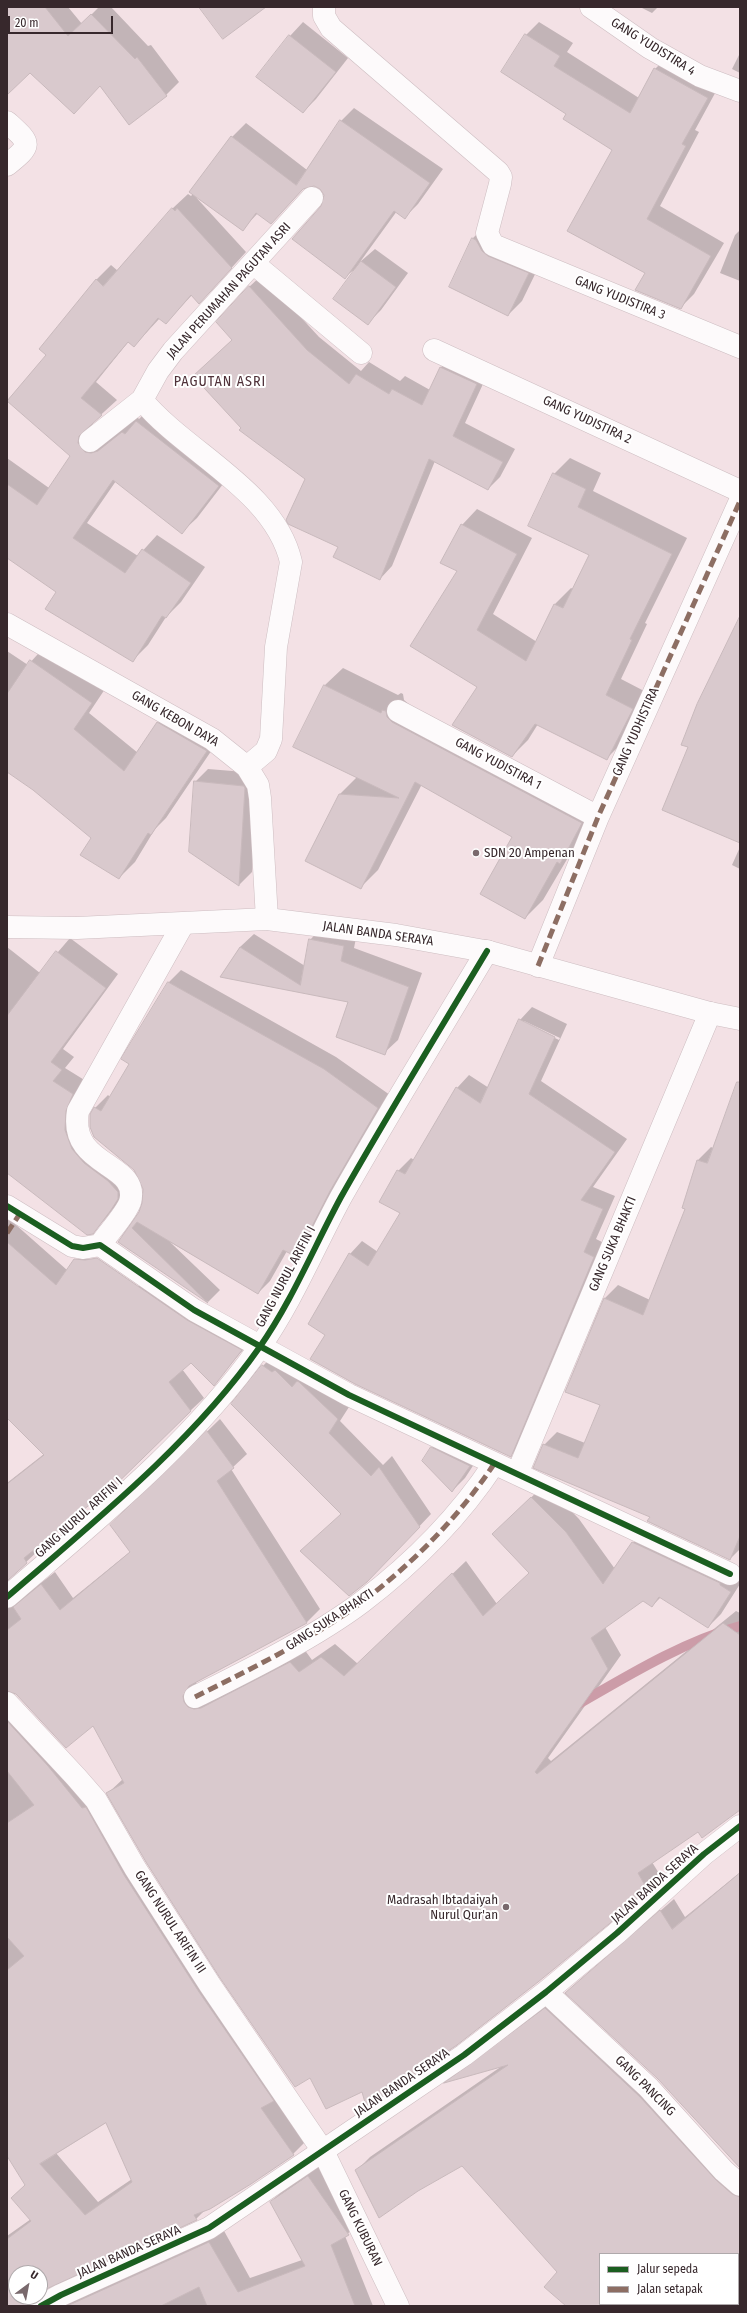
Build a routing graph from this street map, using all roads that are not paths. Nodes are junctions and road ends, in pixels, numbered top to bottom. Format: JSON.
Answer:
{"nodes":[{"id":1,"x":324,"y":7,"type":"edge"},
{"id":2,"x":591,"y":7,"type":"edge"},
{"id":3,"x":740,"y":91,"type":"edge"},
{"id":4,"x":7,"y":122,"type":"edge"},
{"id":5,"x":7,"y":165,"type":"edge"},
{"id":6,"x":312,"y":198,"type":"dead end"},
{"id":7,"x":253,"y":263,"type":"junction"},
{"id":8,"x":740,"y":347,"type":"edge"},
{"id":9,"x":434,"y":350,"type":"dead end"},
{"id":10,"x":361,"y":353,"type":"dead end"},
{"id":11,"x":142,"y":400,"type":"junction"},
{"id":12,"x":90,"y":441,"type":"dead end"},
{"id":13,"x":740,"y":491,"type":"edge"},
{"id":14,"x":740,"y":501,"type":"edge"},
{"id":15,"x":7,"y":624,"type":"edge"},
{"id":16,"x":398,"y":711,"type":"dead end"},
{"id":17,"x":247,"y":767,"type":"junction"},
{"id":18,"x":598,"y":817,"type":"junction"},
{"id":19,"x":267,"y":919,"type":"junction"},
{"id":20,"x":183,"y":924,"type":"junction"},
{"id":21,"x":7,"y":927,"type":"edge"},
{"id":22,"x":486,"y":951,"type":"junction"},
{"id":23,"x":538,"y":966,"type":"junction"},
{"id":24,"x":710,"y":1013,"type":"junction"},
{"id":25,"x":740,"y":1019,"type":"edge"},
{"id":26,"x":7,"y":1206,"type":"edge"},
{"id":27,"x":100,"y":1245,"type":"junction"},
{"id":28,"x":260,"y":1347,"type":"junction"},
{"id":29,"x":494,"y":1464,"type":"junction"},
{"id":30,"x":516,"y":1474,"type":"junction"},
{"id":31,"x":730,"y":1574,"type":"dead end"},
{"id":32,"x":7,"y":1597,"type":"edge"},
{"id":33,"x":195,"y":1697,"type":"dead end"},
{"id":34,"x":7,"y":1702,"type":"edge"},
{"id":35,"x":740,"y":1826,"type":"edge"},
{"id":36,"x":546,"y":1992,"type":"junction"},
{"id":37,"x":323,"y":2151,"type":"junction"},
{"id":38,"x":740,"y":2185,"type":"edge"},
{"id":39,"x":41,"y":2306,"type":"edge"},
{"id":40,"x":398,"y":2306,"type":"edge"}],
"edges":[{"from":1,"to":8,"type":"street","name":"GANG YUDISTIRA 3"},
{"from":2,"to":3,"type":"street","name":"GANG YUDISTIRA 4"},
{"from":4,"to":5,"type":"street"},
{"from":6,"to":7,"type":"street","name":"JALAN PERUMAHAN PAGUTAN ASRI"},
{"from":7,"to":10,"type":"street"},
{"from":7,"to":11,"type":"street","name":"JALAN PERUMAHAN PAGUTAN ASRI"},
{"from":9,"to":13,"type":"street","name":"GANG YUDISTIRA 2"},
{"from":11,"to":12,"type":"street"},
{"from":11,"to":17,"type":"street"},
{"from":14,"to":18,"type":"street","name":"GANG YUDHISTIRA"},
{"from":15,"to":17,"type":"street","name":"GANG KEBON DAYA"},
{"from":16,"to":18,"type":"street","name":"GANG YUDISTIRA 1"},
{"from":17,"to":19,"type":"street","name":"GANG KEBON DAYA"},
{"from":18,"to":23,"type":"street","name":"GANG YUDHISTIRA"},
{"from":19,"to":20,"type":"street","name":"JALAN BANDA SERAYA"},
{"from":19,"to":22,"type":"street","name":"JALAN BANDA SERAYA"},
{"from":20,"to":21,"type":"street","name":"JALAN BANDA SERAYA"},
{"from":20,"to":27,"type":"street"},
{"from":22,"to":23,"type":"street","name":"JALAN BANDA SERAYA"},
{"from":22,"to":28,"type":"street","name":"GANG NURUL ARIFIN I"},
{"from":23,"to":24,"type":"street","name":"JALAN BANDA SERAYA"},
{"from":24,"to":25,"type":"street","name":"JALAN BANDA SERAYA"},
{"from":24,"to":30,"type":"street","name":"GANG SUKA BHAKTI"},
{"from":26,"to":27,"type":"street"},
{"from":27,"to":28,"type":"street"},
{"from":28,"to":29,"type":"street"},
{"from":28,"to":32,"type":"street","name":"GANG NURUL ARIFIN I"},
{"from":29,"to":30,"type":"street"},
{"from":29,"to":33,"type":"street","name":"GANG SUKA BHAKTI"},
{"from":30,"to":31,"type":"street"},
{"from":34,"to":37,"type":"street","name":"GANG NURUL ARIFIN III"},
{"from":35,"to":36,"type":"street","name":"JALAN BANDA SERAYA"},
{"from":36,"to":37,"type":"street","name":"JALAN BANDA SERAYA"},
{"from":36,"to":38,"type":"street","name":"GANG PANCING"},
{"from":37,"to":39,"type":"street","name":"JALAN BANDA SERAYA"},
{"from":37,"to":40,"type":"street","name":"GANG KUBURAN"}]}
